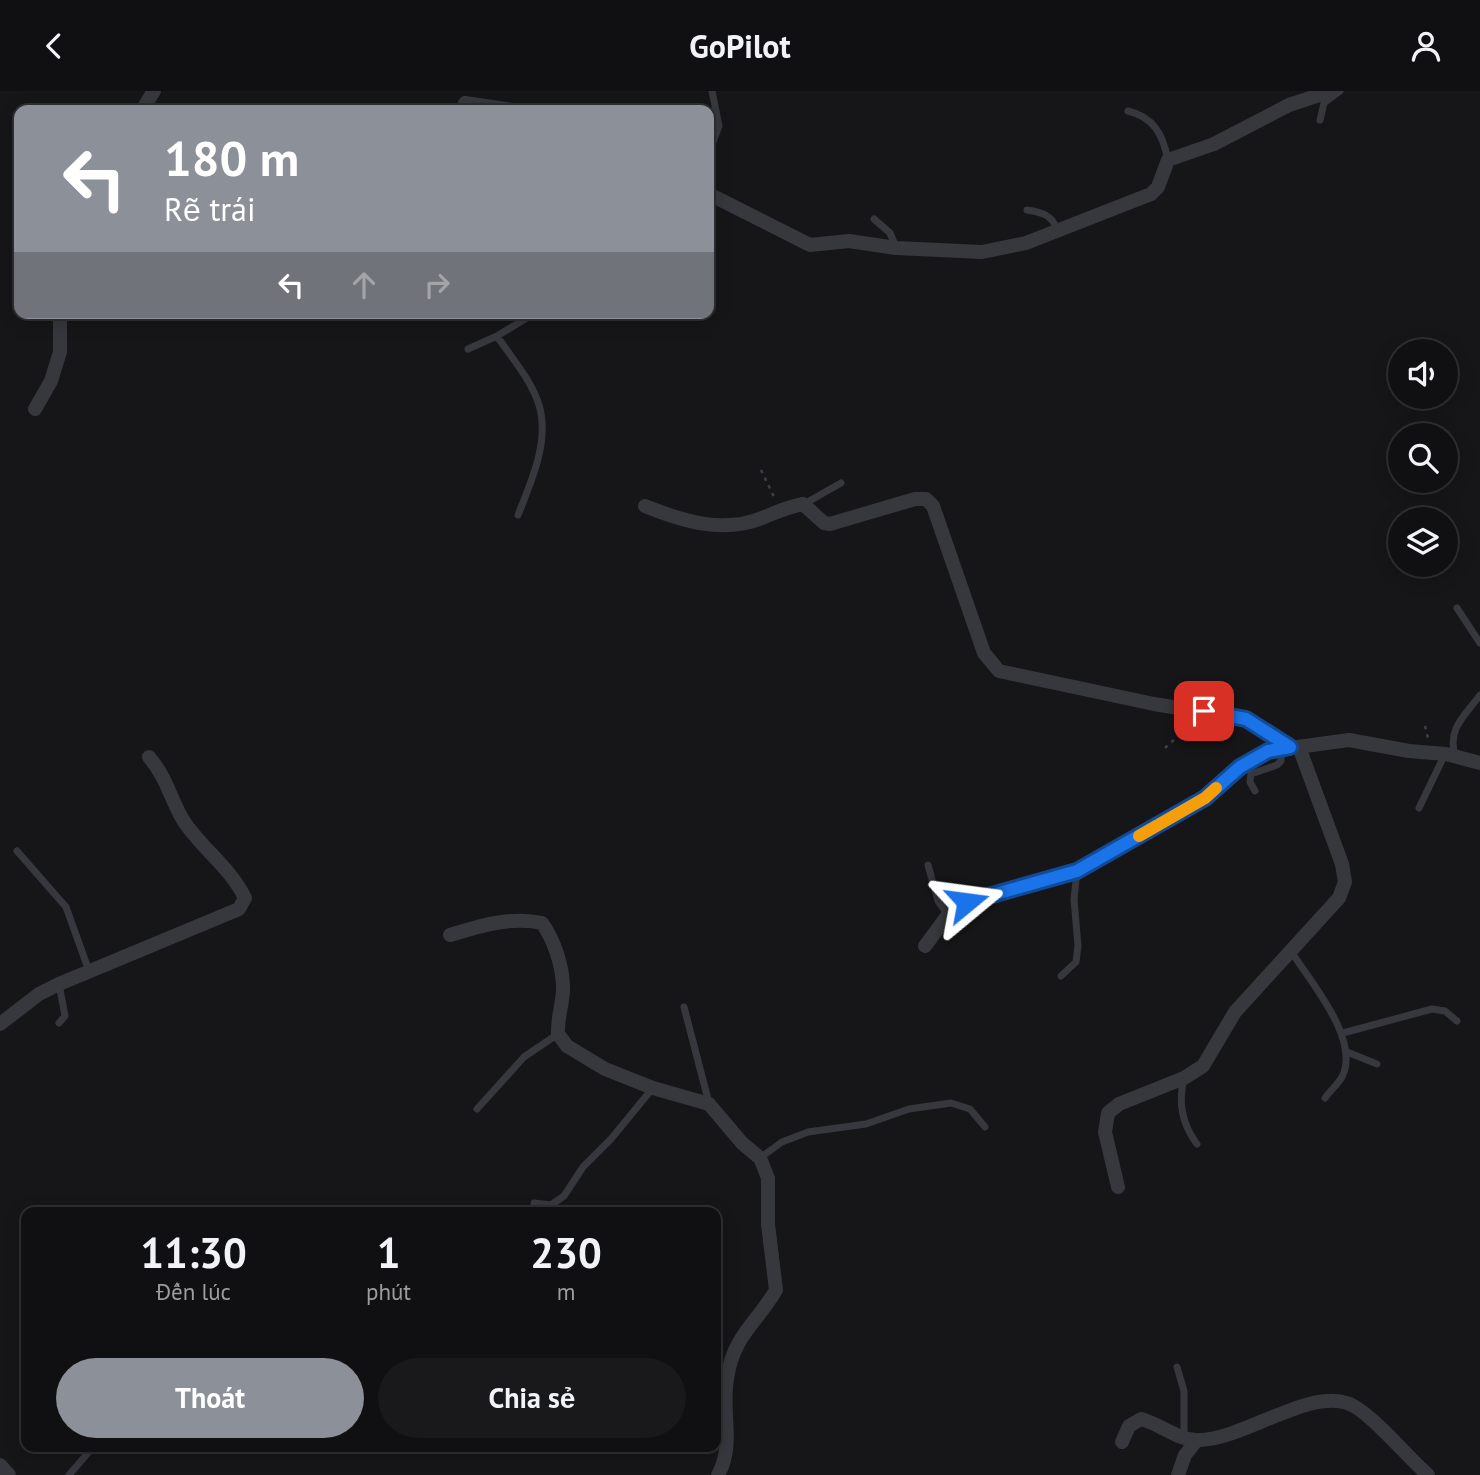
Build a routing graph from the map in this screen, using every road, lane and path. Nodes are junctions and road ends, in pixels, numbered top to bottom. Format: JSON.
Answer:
{"nodes":[{"id":1,"x":712,"y":91,"type":"edge"},
{"id":2,"x":1331,"y":91,"type":"edge"},
{"id":3,"x":1340,"y":91,"type":"edge"},
{"id":4,"x":1307,"y":94,"type":"edge"},
{"id":5,"x":465,"y":103,"type":"dead end"},
{"id":6,"x":478,"y":105,"type":"edge"},
{"id":7,"x":1128,"y":111,"type":"dead end"},
{"id":8,"x":1320,"y":120,"type":"dead end"},
{"id":9,"x":714,"y":139,"type":"edge"},
{"id":10,"x":1168,"y":160,"type":"junction"},
{"id":11,"x":714,"y":198,"type":"edge"},
{"id":12,"x":1027,"y":210,"type":"dead end"},
{"id":13,"x":874,"y":219,"type":"dead end"},
{"id":14,"x":1057,"y":229,"type":"junction"},
{"id":15,"x":896,"y":247,"type":"junction"},
{"id":16,"x":60,"y":319,"type":"edge"},
{"id":17,"x":525,"y":319,"type":"edge"},
{"id":18,"x":497,"y":336,"type":"junction"},
{"id":19,"x":468,"y":349,"type":"dead end"},
{"id":20,"x":35,"y":409,"type":"dead end"},
{"id":21,"x":761,"y":470,"type":"dead end"},
{"id":22,"x":841,"y":483,"type":"dead end"},
{"id":23,"x":803,"y":504,"type":"junction"},
{"id":24,"x":645,"y":506,"type":"dead end"},
{"id":25,"x":779,"y":508,"type":"junction"},
{"id":26,"x":518,"y":515,"type":"dead end"},
{"id":27,"x":1457,"y":608,"type":"dead end"},
{"id":28,"x":1480,"y":642,"type":"edge"},
{"id":29,"x":1480,"y":695,"type":"edge"},
{"id":30,"x":1204,"y":711,"type":"junction"},
{"id":31,"x":1165,"y":748,"type":"dead end"},
{"id":32,"x":1290,"y":748,"type":"junction"},
{"id":33,"x":1450,"y":755,"type":"junction"},
{"id":34,"x":149,"y":757,"type":"dead end"},
{"id":35,"x":1480,"y":763,"type":"edge"},
{"id":36,"x":1255,"y":791,"type":"dead end"},
{"id":37,"x":1419,"y":808,"type":"dead end"},
{"id":38,"x":17,"y":851,"type":"dead end"},
{"id":39,"x":928,"y":865,"type":"dead end"},
{"id":40,"x":1077,"y":871,"type":"junction"},
{"id":41,"x":948,"y":915,"type":"junction"},
{"id":42,"x":450,"y":935,"type":"dead end"},
{"id":43,"x":925,"y":946,"type":"dead end"},
{"id":44,"x":1291,"y":950,"type":"junction"},
{"id":45,"x":89,"y":971,"type":"junction"},
{"id":46,"x":1061,"y":976,"type":"dead end"},
{"id":47,"x":59,"y":984,"type":"junction"},
{"id":48,"x":684,"y":1007,"type":"dead end"},
{"id":49,"x":1457,"y":1021,"type":"dead end"},
{"id":50,"x":59,"y":1023,"type":"dead end"},
{"id":51,"x":0,"y":1024,"type":"edge"},
{"id":52,"x":1343,"y":1033,"type":"junction"},
{"id":53,"x":558,"y":1034,"type":"junction"},
{"id":54,"x":1348,"y":1052,"type":"junction"},
{"id":55,"x":1377,"y":1064,"type":"dead end"},
{"id":56,"x":1184,"y":1078,"type":"junction"},
{"id":57,"x":653,"y":1088,"type":"junction"},
{"id":58,"x":1325,"y":1098,"type":"dead end"},
{"id":59,"x":709,"y":1104,"type":"junction"},
{"id":60,"x":477,"y":1109,"type":"dead end"},
{"id":61,"x":985,"y":1127,"type":"dead end"},
{"id":62,"x":1197,"y":1144,"type":"dead end"},
{"id":63,"x":760,"y":1158,"type":"junction"},
{"id":64,"x":1118,"y":1187,"type":"dead end"},
{"id":65,"x":534,"y":1203,"type":"dead end"},
{"id":66,"x":1177,"y":1367,"type":"dead end"},
{"id":67,"x":1191,"y":1438,"type":"junction"},
{"id":68,"x":1122,"y":1442,"type":"dead end"},
{"id":69,"x":89,"y":1452,"type":"edge"},
{"id":70,"x":0,"y":1465,"type":"edge"},
{"id":71,"x":9,"y":1475,"type":"edge"},
{"id":72,"x":68,"y":1475,"type":"edge"},
{"id":73,"x":718,"y":1475,"type":"edge"},
{"id":74,"x":1178,"y":1475,"type":"edge"},
{"id":75,"x":1428,"y":1475,"type":"edge"}],
"edges":[{"from":1,"to":9,"type":"lane"},
{"from":2,"to":4,"type":"street"},
{"from":3,"to":8,"type":"lane"},
{"from":4,"to":10,"type":"street"},
{"from":5,"to":6,"type":"street"},
{"from":7,"to":10,"type":"lane"},
{"from":10,"to":14,"type":"street"},
{"from":11,"to":15,"type":"street"},
{"from":12,"to":14,"type":"lane"},
{"from":13,"to":15,"type":"lane"},
{"from":14,"to":15,"type":"street"},
{"from":16,"to":20,"type":"street"},
{"from":17,"to":18,"type":"lane"},
{"from":18,"to":19,"type":"lane"},
{"from":18,"to":26,"type":"lane"},
{"from":21,"to":25,"type":"path"},
{"from":22,"to":23,"type":"lane"},
{"from":23,"to":25,"type":"street"},
{"from":23,"to":30,"type":"street"},
{"from":24,"to":25,"type":"street"},
{"from":27,"to":28,"type":"lane"},
{"from":29,"to":33,"type":"lane"},
{"from":30,"to":31,"type":"path"},
{"from":30,"to":32,"type":"street"},
{"from":32,"to":33,"type":"street"},
{"from":32,"to":36,"type":"lane"},
{"from":32,"to":40,"type":"street"},
{"from":32,"to":44,"type":"street"},
{"from":33,"to":35,"type":"street"},
{"from":33,"to":37,"type":"lane"},
{"from":34,"to":45,"type":"street"},
{"from":38,"to":45,"type":"lane"},
{"from":39,"to":41,"type":"lane"},
{"from":40,"to":41,"type":"street"},
{"from":40,"to":46,"type":"lane"},
{"from":41,"to":43,"type":"street"},
{"from":42,"to":53,"type":"street"},
{"from":44,"to":52,"type":"lane"},
{"from":44,"to":56,"type":"street"},
{"from":45,"to":47,"type":"street"},
{"from":47,"to":50,"type":"lane"},
{"from":47,"to":51,"type":"street"},
{"from":48,"to":59,"type":"lane"},
{"from":49,"to":52,"type":"lane"},
{"from":52,"to":54,"type":"lane"},
{"from":53,"to":57,"type":"street"},
{"from":53,"to":60,"type":"lane"},
{"from":54,"to":55,"type":"lane"},
{"from":54,"to":58,"type":"lane"},
{"from":56,"to":62,"type":"lane"},
{"from":56,"to":64,"type":"street"},
{"from":57,"to":59,"type":"street"},
{"from":57,"to":65,"type":"lane"},
{"from":59,"to":63,"type":"street"},
{"from":61,"to":63,"type":"lane"},
{"from":63,"to":73,"type":"street"},
{"from":66,"to":67,"type":"lane"},
{"from":67,"to":68,"type":"street"},
{"from":67,"to":74,"type":"street"},
{"from":67,"to":75,"type":"street"},
{"from":69,"to":72,"type":"lane"},
{"from":70,"to":71,"type":"street"}]}
